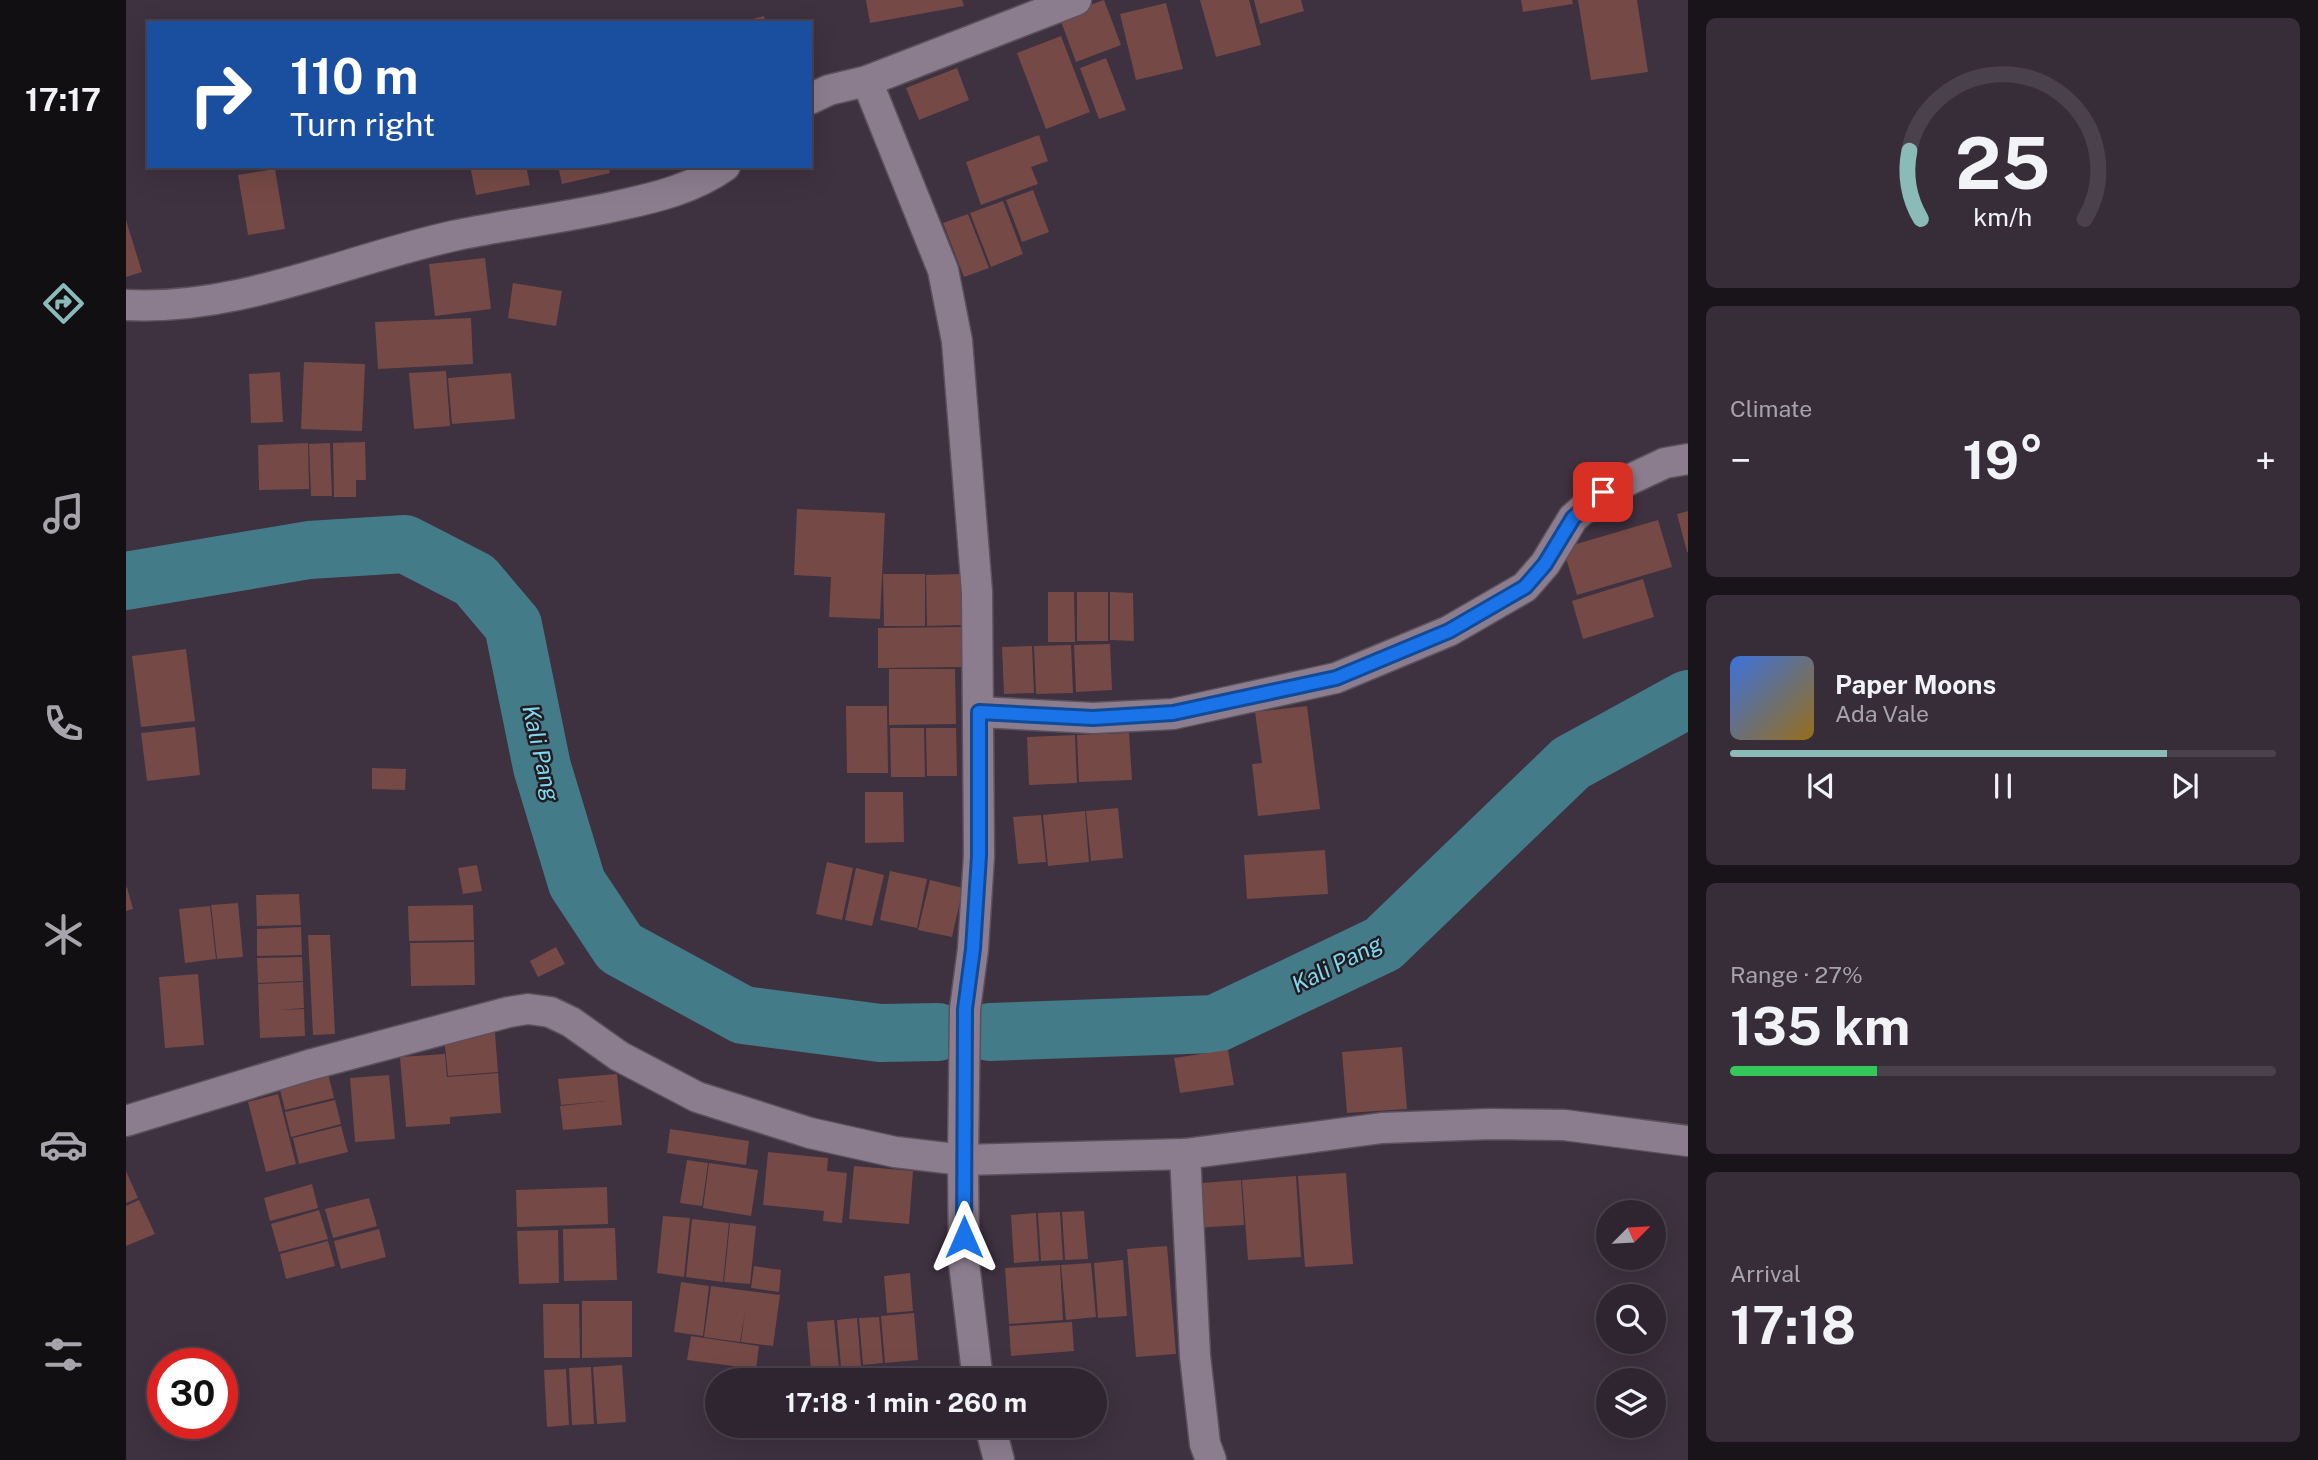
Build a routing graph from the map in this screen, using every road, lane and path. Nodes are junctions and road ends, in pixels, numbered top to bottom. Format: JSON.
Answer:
{"nodes":[{"id":1,"x":1076,"y":0,"type":"edge"},
{"id":2,"x":867,"y":81,"type":"junction"},
{"id":3,"x":812,"y":98,"type":"edge"},
{"id":4,"x":722,"y":168,"type":"edge"},
{"id":5,"x":126,"y":305,"type":"edge"},
{"id":6,"x":1688,"y":459,"type":"edge"},
{"id":7,"x":979,"y":712,"type":"junction"},
{"id":8,"x":126,"y":1121,"type":"edge"},
{"id":9,"x":1688,"y":1141,"type":"edge"},
{"id":10,"x":1185,"y":1154,"type":"junction"},
{"id":11,"x":963,"y":1160,"type":"junction"},
{"id":12,"x":976,"y":1368,"type":"edge"},
{"id":13,"x":993,"y":1438,"type":"edge"},
{"id":14,"x":999,"y":1460,"type":"edge"},
{"id":15,"x":1211,"y":1460,"type":"edge"}],
"edges":[{"from":1,"to":2,"type":"street"},
{"from":2,"to":3,"type":"street"},
{"from":2,"to":7,"type":"street"},
{"from":4,"to":5,"type":"street"},
{"from":6,"to":7,"type":"street"},
{"from":7,"to":11,"type":"street"},
{"from":8,"to":11,"type":"street"},
{"from":9,"to":10,"type":"street"},
{"from":10,"to":11,"type":"street"},
{"from":10,"to":15,"type":"street"},
{"from":11,"to":12,"type":"street"},
{"from":13,"to":14,"type":"street"}]}
